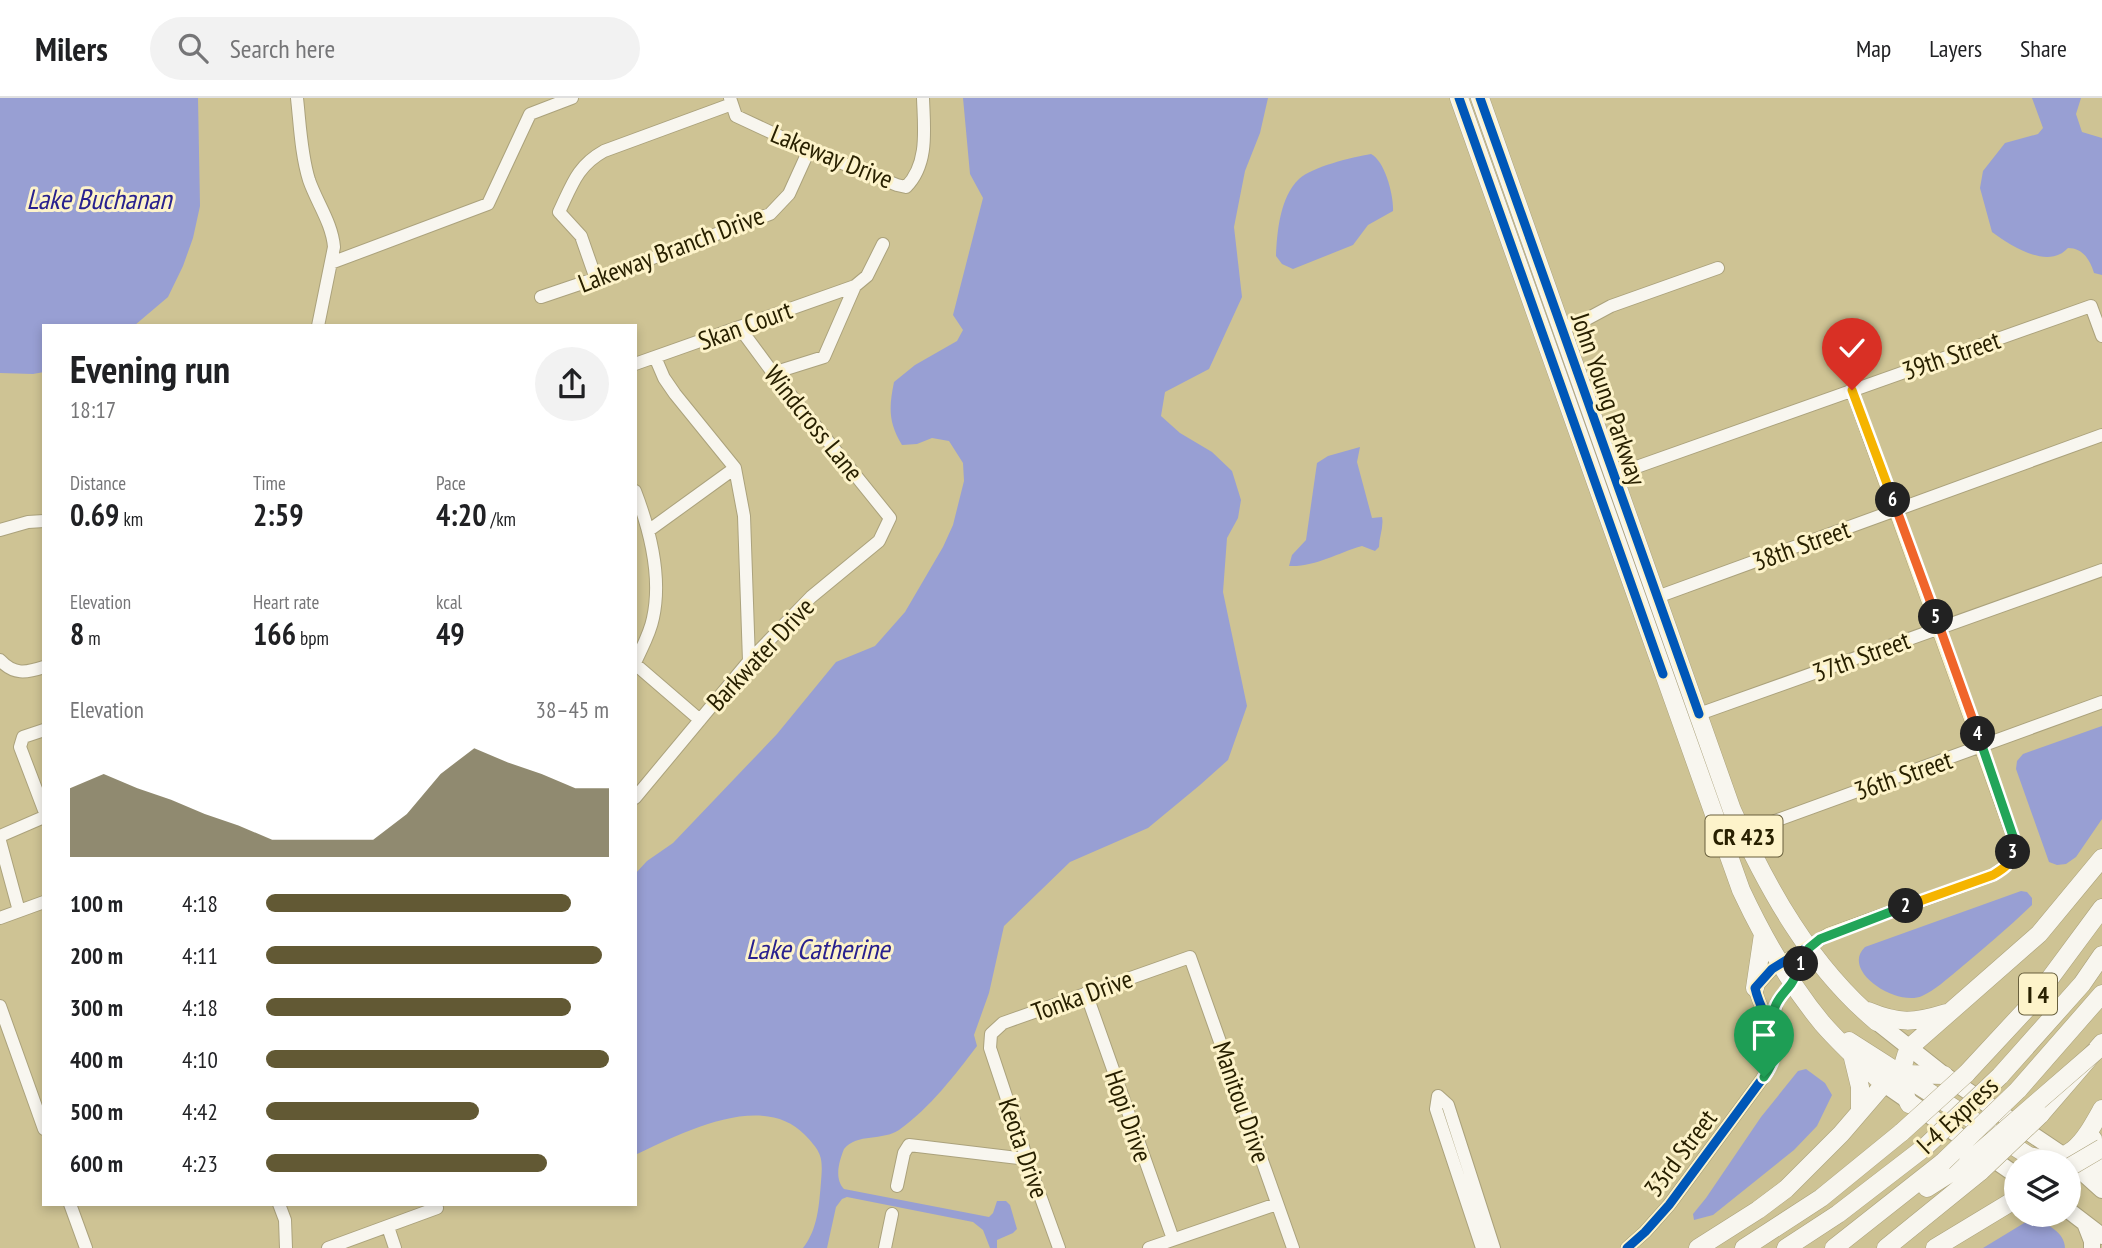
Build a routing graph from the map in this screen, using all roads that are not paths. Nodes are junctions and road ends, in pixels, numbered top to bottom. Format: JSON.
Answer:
{"nodes":[{"id":1,"x":298,"y":98,"type":"edge"},
{"id":2,"x":572,"y":98,"type":"edge"},
{"id":3,"x":923,"y":98,"type":"edge"},
{"id":4,"x":1459,"y":98,"type":"edge"},
{"id":5,"x":1480,"y":98,"type":"edge"},
{"id":6,"x":731,"y":101,"type":"edge"},
{"id":7,"x":809,"y":150,"type":"junction"},
{"id":8,"x":883,"y":244,"type":"dead end"},
{"id":9,"x":331,"y":263,"type":"junction"},
{"id":10,"x":1718,"y":268,"type":"dead end"},
{"id":11,"x":596,"y":279,"type":"junction"},
{"id":12,"x":855,"y":286,"type":"junction"},
{"id":13,"x":541,"y":297,"type":"dead end"},
{"id":14,"x":318,"y":324,"type":"edge"},
{"id":15,"x":739,"y":327,"type":"junction"},
{"id":16,"x":1562,"y":328,"type":"junction"},
{"id":17,"x":2102,"y":336,"type":"edge"},
{"id":18,"x":655,"y":357,"type":"junction"},
{"id":19,"x":637,"y":363,"type":"edge"},
{"id":20,"x":773,"y":373,"type":"junction"},
{"id":21,"x":1852,"y":390,"type":"junction"},
{"id":22,"x":1577,"y":430,"type":"junction"},
{"id":23,"x":2102,"y":435,"type":"edge"},
{"id":24,"x":734,"y":468,"type":"junction"},
{"id":25,"x":1614,"y":475,"type":"junction"},
{"id":26,"x":637,"y":497,"type":"edge"},
{"id":27,"x":1897,"y":510,"type":"junction"},
{"id":28,"x":890,"y":518,"type":"joint"},
{"id":29,"x":42,"y":521,"type":"edge"},
{"id":30,"x":0,"y":530,"type":"edge"},
{"id":31,"x":648,"y":531,"type":"junction"},
{"id":32,"x":2102,"y":570,"type":"edge"},
{"id":33,"x":1657,"y":597,"type":"junction"},
{"id":34,"x":1940,"y":628,"type":"junction"},
{"id":35,"x":637,"y":659,"type":"edge"},
{"id":36,"x":0,"y":660,"type":"edge"},
{"id":37,"x":749,"y":661,"type":"junction"},
{"id":38,"x":637,"y":666,"type":"edge"},
{"id":39,"x":42,"y":668,"type":"edge"},
{"id":40,"x":1667,"y":686,"type":"junction"},
{"id":41,"x":2102,"y":702,"type":"edge"},
{"id":42,"x":1699,"y":714,"type":"junction"},
{"id":43,"x":700,"y":720,"type":"junction"},
{"id":44,"x":42,"y":731,"type":"edge"},
{"id":45,"x":1983,"y":747,"type":"junction"},
{"id":46,"x":637,"y":796,"type":"edge"},
{"id":47,"x":42,"y":805,"type":"edge"},
{"id":48,"x":42,"y":818,"type":"edge"},
{"id":49,"x":1742,"y":833,"type":"junction"},
{"id":50,"x":0,"y":839,"type":"edge"},
{"id":51,"x":2102,"y":858,"type":"edge"},
{"id":52,"x":42,"y":903,"type":"edge"},
{"id":53,"x":2102,"y":908,"type":"edge"},
{"id":54,"x":19,"y":911,"type":"junction"},
{"id":55,"x":0,"y":918,"type":"edge"},
{"id":56,"x":1763,"y":934,"type":"junction"},
{"id":57,"x":1809,"y":948,"type":"junction"},
{"id":58,"x":2102,"y":955,"type":"edge"},
{"id":59,"x":1190,"y":957,"type":"joint"},
{"id":60,"x":1780,"y":964,"type":"junction"},
{"id":61,"x":1792,"y":983,"type":"junction"},
{"id":62,"x":1755,"y":988,"type":"junction"},
{"id":63,"x":1086,"y":993,"type":"junction"},
{"id":64,"x":2102,"y":994,"type":"edge"},
{"id":65,"x":0,"y":1006,"type":"edge"},
{"id":66,"x":1859,"y":1007,"type":"junction"},
{"id":67,"x":1954,"y":1010,"type":"junction"},
{"id":68,"x":1877,"y":1022,"type":"joint"},
{"id":69,"x":1823,"y":1023,"type":"junction"},
{"id":70,"x":1771,"y":1026,"type":"junction"},
{"id":71,"x":2099,"y":1046,"type":"edge"},
{"id":72,"x":990,"y":1048,"type":"joint"},
{"id":73,"x":1909,"y":1048,"type":"junction"},
{"id":74,"x":1852,"y":1054,"type":"junction"},
{"id":75,"x":1902,"y":1074,"type":"junction"},
{"id":76,"x":1944,"y":1075,"type":"junction"},
{"id":77,"x":1884,"y":1084,"type":"junction"},
{"id":78,"x":1909,"y":1104,"type":"junction"},
{"id":79,"x":1860,"y":1112,"type":"junction"},
{"id":80,"x":2100,"y":1113,"type":"edge"},
{"id":81,"x":42,"y":1123,"type":"edge"},
{"id":82,"x":2102,"y":1148,"type":"edge"},
{"id":83,"x":2018,"y":1150,"type":"edge"},
{"id":84,"x":2049,"y":1150,"type":"edge"},
{"id":85,"x":2075,"y":1150,"type":"edge"},
{"id":86,"x":2081,"y":1156,"type":"edge"},
{"id":87,"x":1027,"y":1159,"type":"junction"},
{"id":88,"x":1975,"y":1167,"type":"junction"},
{"id":89,"x":2004,"y":1167,"type":"edge"},
{"id":90,"x":2081,"y":1174,"type":"edge"},
{"id":91,"x":2102,"y":1183,"type":"edge"},
{"id":92,"x":897,"y":1186,"type":"dead end"},
{"id":93,"x":2102,"y":1190,"type":"edge"},
{"id":94,"x":1278,"y":1204,"type":"junction"},
{"id":95,"x":71,"y":1206,"type":"edge"},
{"id":96,"x":280,"y":1206,"type":"edge"},
{"id":97,"x":2004,"y":1206,"type":"edge"},
{"id":98,"x":437,"y":1208,"type":"dead end"},
{"id":99,"x":892,"y":1214,"type":"dead end"},
{"id":100,"x":2081,"y":1220,"type":"edge"},
{"id":101,"x":2085,"y":1223,"type":"junction"},
{"id":102,"x":388,"y":1227,"type":"junction"},
{"id":103,"x":1856,"y":1233,"type":"junction"},
{"id":104,"x":2102,"y":1236,"type":"edge"},
{"id":105,"x":1172,"y":1240,"type":"junction"},
{"id":106,"x":86,"y":1248,"type":"edge"},
{"id":107,"x":286,"y":1248,"type":"edge"},
{"id":108,"x":328,"y":1248,"type":"edge"},
{"id":109,"x":395,"y":1248,"type":"edge"},
{"id":110,"x":886,"y":1248,"type":"edge"},
{"id":111,"x":1059,"y":1248,"type":"edge"},
{"id":112,"x":1149,"y":1248,"type":"edge"},
{"id":113,"x":1293,"y":1248,"type":"edge"},
{"id":114,"x":1482,"y":1248,"type":"edge"},
{"id":115,"x":1494,"y":1248,"type":"edge"},
{"id":116,"x":1627,"y":1248,"type":"edge"},
{"id":117,"x":1698,"y":1248,"type":"edge"},
{"id":118,"x":1744,"y":1248,"type":"edge"},
{"id":119,"x":1786,"y":1248,"type":"edge"},
{"id":120,"x":1835,"y":1248,"type":"edge"},
{"id":121,"x":1886,"y":1248,"type":"edge"},
{"id":122,"x":1935,"y":1248,"type":"edge"},
{"id":123,"x":2092,"y":1248,"type":"edge"}],
"edges":[{"from":1,"to":9,"type":"street"},
{"from":2,"to":9,"type":"street"},
{"from":3,"to":7,"type":"street","name":"Lakeway Drive"},
{"from":4,"to":22,"type":"highway","name":"John Young Parkway","number":"CR 423"},
{"from":5,"to":16,"type":"highway","name":"John Young Parkway","number":"CR 423"},
{"from":6,"to":7,"type":"street","name":"Lakeway Drive"},
{"from":6,"to":11,"type":"street"},
{"from":7,"to":11,"type":"street","name":"Lakeway Branch Drive"},
{"from":8,"to":12,"type":"street"},
{"from":9,"to":14,"type":"street"},
{"from":10,"to":16,"type":"street"},
{"from":11,"to":13,"type":"street","name":"Lakeway Branch Drive"},
{"from":12,"to":15,"type":"street","name":"Skan Court"},
{"from":12,"to":20,"type":"street"},
{"from":15,"to":18,"type":"street","name":"Skan Court"},
{"from":15,"to":20,"type":"street","name":"Windcross Lane"},
{"from":16,"to":25,"type":"highway","name":"John Young Parkway","number":"CR 423"},
{"from":17,"to":21,"type":"street","name":"39th Street"},
{"from":18,"to":19,"type":"street","name":"Skan Court"},
{"from":18,"to":24,"type":"street"},
{"from":20,"to":28,"type":"street","name":"Windcross Lane"},
{"from":21,"to":25,"type":"street","name":"39th Street"},
{"from":21,"to":27,"type":"street"},
{"from":22,"to":25,"type":"highway"},
{"from":22,"to":40,"type":"highway","name":"John Young Parkway","number":"CR 423"},
{"from":23,"to":27,"type":"street","name":"38th Street"},
{"from":24,"to":31,"type":"street"},
{"from":24,"to":37,"type":"street"},
{"from":25,"to":33,"type":"highway","name":"John Young Parkway","number":"CR 423"},
{"from":26,"to":31,"type":"street"},
{"from":27,"to":33,"type":"street","name":"38th Street"},
{"from":27,"to":34,"type":"street"},
{"from":28,"to":37,"type":"street","name":"Barkwater Drive"},
{"from":29,"to":30,"type":"street"},
{"from":31,"to":35,"type":"street"},
{"from":32,"to":34,"type":"street","name":"37th Street"},
{"from":33,"to":42,"type":"highway","name":"John Young Parkway","number":"CR 423"},
{"from":34,"to":42,"type":"street","name":"37th Street"},
{"from":34,"to":45,"type":"street"},
{"from":36,"to":39,"type":"street"},
{"from":37,"to":43,"type":"street","name":"Barkwater Drive"},
{"from":38,"to":43,"type":"street"},
{"from":40,"to":42,"type":"highway"},
{"from":40,"to":56,"type":"highway","name":"John Young Parkway","number":"CR 423"},
{"from":41,"to":45,"type":"street","name":"36th Street"},
{"from":42,"to":49,"type":"highway","name":"John Young Parkway","number":"CR 423"},
{"from":43,"to":46,"type":"street","name":"Barkwater Drive"},
{"from":44,"to":47,"type":"street"},
{"from":45,"to":49,"type":"street","name":"36th Street"},
{"from":45,"to":57,"type":"street"},
{"from":48,"to":50,"type":"street"},
{"from":49,"to":57,"type":"highway","name":"John Young Parkway","number":"CR 423"},
{"from":50,"to":54,"type":"street"},
{"from":51,"to":67,"type":"highway"},
{"from":52,"to":54,"type":"street"},
{"from":53,"to":118,"type":"highway","number":"I 4","bridge":true},
{"from":54,"to":55,"type":"street"},
{"from":56,"to":60,"type":"highway","name":"John Young Parkway","number":"CR 423"},
{"from":56,"to":62,"type":"highway"},
{"from":57,"to":60,"type":"street"},
{"from":57,"to":61,"type":"street","name":"33rd Street"},
{"from":57,"to":66,"type":"highway","name":"John Young Parkway","number":"CR 423"},
{"from":58,"to":119,"type":"highway","name":"I-4 Express","bridge":true},
{"from":59,"to":63,"type":"street","name":"Tonka Drive"},
{"from":59,"to":94,"type":"street","name":"Manitou Drive"},
{"from":60,"to":61,"type":"highway","name":"John Young Parkway","number":"CR 423"},
{"from":60,"to":62,"type":"street"},
{"from":61,"to":69,"type":"highway","name":"John Young Parkway","number":"CR 423"},
{"from":61,"to":70,"type":"street","name":"33rd Street"},
{"from":62,"to":70,"type":"street","name":"33rd Street"},
{"from":63,"to":72,"type":"street","name":"Tonka Drive"},
{"from":63,"to":105,"type":"street","name":"Hopi Drive"},
{"from":64,"to":103,"type":"highway","name":"I-4 Express","bridge":true},
{"from":65,"to":81,"type":"street"},
{"from":66,"to":67,"type":"highway"},
{"from":66,"to":68,"type":"highway","name":"John Young Parkway","number":"CR 423"},
{"from":67,"to":73,"type":"highway"},
{"from":68,"to":73,"type":"main road","name":"John Young Parkway","number":"CR 423"},
{"from":69,"to":74,"type":"highway","name":"John Young Parkway","number":"CR 423"},
{"from":69,"to":75,"type":"highway"},
{"from":70,"to":116,"type":"street","name":"33rd Street"},
{"from":71,"to":88,"type":"highway","bridge":true},
{"from":71,"to":88,"type":"highway","bridge":true},
{"from":72,"to":87,"type":"street","name":"Keota Drive"},
{"from":73,"to":75,"type":"highway"},
{"from":73,"to":76,"type":"main road","name":"John Young Parkway","number":"CR 423"},
{"from":74,"to":77,"type":"highway","name":"John Young Parkway","number":"CR 423"},
{"from":74,"to":79,"type":"highway"},
{"from":75,"to":76,"type":"highway"},
{"from":75,"to":77,"type":"highway"},
{"from":75,"to":78,"type":"highway"},
{"from":75,"to":83,"type":"highway"},
{"from":76,"to":84,"type":"main road","name":"John Young Parkway","number":"CR 423"},
{"from":77,"to":78,"type":"main road","name":"John Young Parkway","number":"CR 423"},
{"from":77,"to":79,"type":"highway"},
{"from":78,"to":89,"type":"main road","name":"John Young Parkway","number":"CR 423"},
{"from":79,"to":117,"type":"highway"},
{"from":80,"to":85,"type":"highway"},
{"from":80,"to":91,"type":"highway"},
{"from":82,"to":86,"type":"highway","bridge":true},
{"from":87,"to":92,"type":"street"},
{"from":87,"to":111,"type":"street","name":"Keota Drive"},
{"from":88,"to":103,"type":"highway"},
{"from":88,"to":121,"type":"highway"},
{"from":90,"to":93,"type":"main road","name":"John Young Parkway","number":"CR 423"},
{"from":94,"to":105,"type":"street"},
{"from":94,"to":113,"type":"street","name":"Manitou Drive"},
{"from":95,"to":106,"type":"street"},
{"from":96,"to":107,"type":"street"},
{"from":97,"to":122,"type":"highway"},
{"from":98,"to":102,"type":"street"},
{"from":99,"to":110,"type":"street"},
{"from":100,"to":101,"type":"main road"},
{"from":101,"to":104,"type":"main road"},
{"from":101,"to":123,"type":"main road"},
{"from":102,"to":108,"type":"street"},
{"from":102,"to":109,"type":"street"},
{"from":103,"to":120,"type":"highway","name":"I-4 Express"},
{"from":105,"to":112,"type":"street"},
{"from":114,"to":115,"type":"street"}]}
